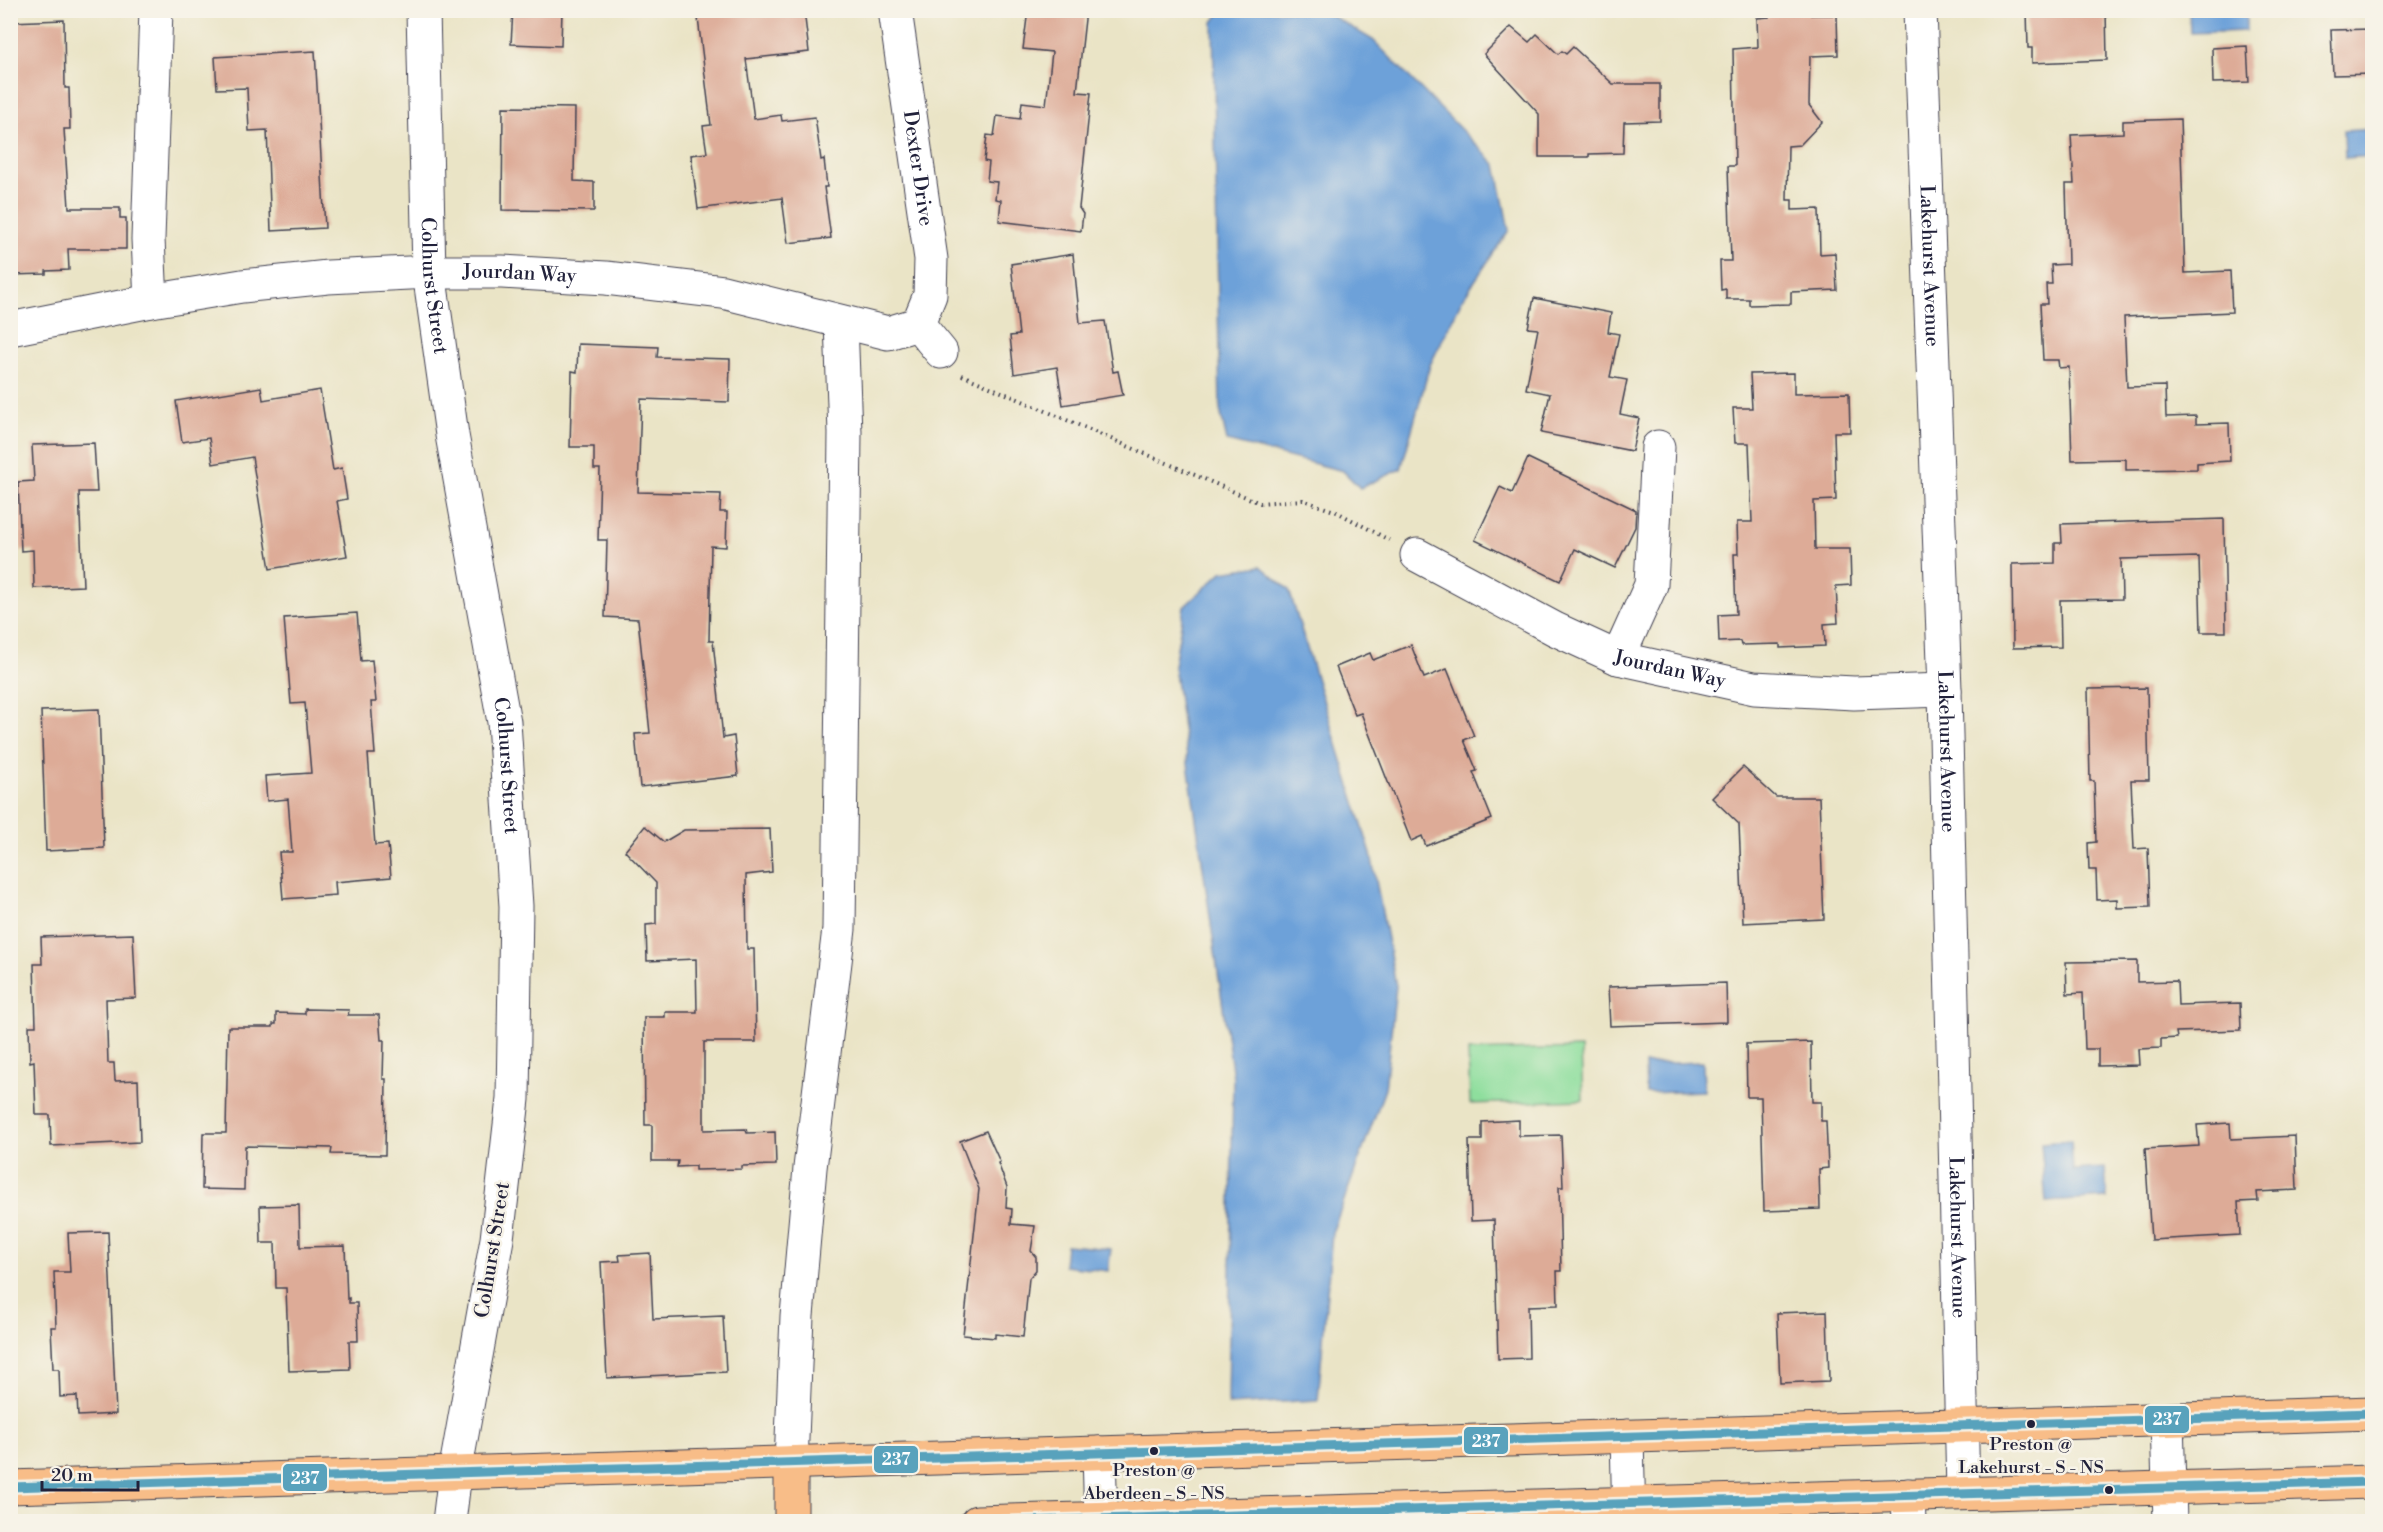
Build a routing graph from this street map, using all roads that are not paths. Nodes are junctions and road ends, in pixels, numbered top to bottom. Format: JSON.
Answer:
{"nodes":[{"id":1,"x":156,"y":10,"type":"edge"},
{"id":2,"x":423,"y":10,"type":"edge"},
{"id":3,"x":895,"y":10,"type":"edge"},
{"id":4,"x":1920,"y":10,"type":"edge"},
{"id":5,"x":429,"y":272,"type":"junction"},
{"id":6,"x":151,"y":301,"type":"junction"},
{"id":7,"x":841,"y":322,"type":"junction"},
{"id":8,"x":918,"y":324,"type":"junction"},
{"id":9,"x":10,"y":329,"type":"edge"},
{"id":10,"x":941,"y":352,"type":"road end"},
{"id":11,"x":1658,"y":447,"type":"dead end"},
{"id":12,"x":1417,"y":555,"type":"dead end"},
{"id":13,"x":1618,"y":658,"type":"junction"},
{"id":14,"x":1945,"y":690,"type":"junction"},
{"id":15,"x":2373,"y":1413,"type":"edge"},
{"id":16,"x":2167,"y":1419,"type":"junction"},
{"id":17,"x":1961,"y":1426,"type":"junction"},
{"id":18,"x":1627,"y":1436,"type":"junction"},
{"id":19,"x":1099,"y":1453,"type":"junction"},
{"id":20,"x":791,"y":1463,"type":"junction"},
{"id":21,"x":455,"y":1473,"type":"junction"},
{"id":22,"x":2373,"y":1482,"type":"edge"},
{"id":23,"x":10,"y":1487,"type":"edge"},
{"id":24,"x":2169,"y":1488,"type":"junction"},
{"id":25,"x":1963,"y":1493,"type":"junction"},
{"id":26,"x":1909,"y":1508,"type":"edge"},
{"id":27,"x":1629,"y":1512,"type":"edge"},
{"id":28,"x":1361,"y":1516,"type":"edge"},
{"id":29,"x":1101,"y":1520,"type":"edge"},
{"id":30,"x":449,"y":1521,"type":"edge"},
{"id":31,"x":791,"y":1521,"type":"edge"},
{"id":32,"x":977,"y":1521,"type":"edge"},
{"id":33,"x":2170,"y":1521,"type":"edge"}],
"edges":[{"from":1,"to":6,"type":"street"},
{"from":2,"to":5,"type":"street","name":"Colhurst Street"},
{"from":3,"to":8,"type":"street","name":"Dexter Drive"},
{"from":4,"to":14,"type":"street","name":"Lakehurst Avenue"},
{"from":5,"to":6,"type":"street","name":"Jourdan Way"},
{"from":5,"to":7,"type":"street","name":"Jourdan Way"},
{"from":5,"to":21,"type":"street","name":"Colhurst Street"},
{"from":6,"to":9,"type":"street","name":"Jourdan Way"},
{"from":7,"to":8,"type":"street","name":"Jourdan Way"},
{"from":7,"to":20,"type":"street"},
{"from":8,"to":10,"type":"street"},
{"from":11,"to":13,"type":"street"},
{"from":12,"to":13,"type":"street","name":"Jourdan Way"},
{"from":13,"to":14,"type":"street","name":"Jourdan Way"},
{"from":14,"to":17,"type":"street","name":"Lakehurst Avenue"},
{"from":15,"to":16,"type":"main road"},
{"from":16,"to":17,"type":"main road"},
{"from":16,"to":24,"type":"street"},
{"from":17,"to":18,"type":"main road"},
{"from":17,"to":25,"type":"street","name":"Lakehurst Avenue"},
{"from":18,"to":19,"type":"main road"},
{"from":18,"to":27,"type":"street"},
{"from":19,"to":20,"type":"main road"},
{"from":19,"to":29,"type":"street"},
{"from":20,"to":21,"type":"main road"},
{"from":20,"to":31,"type":"main road"},
{"from":21,"to":23,"type":"main road"},
{"from":21,"to":30,"type":"street","name":"Colhurst Street"},
{"from":22,"to":24,"type":"main road"},
{"from":24,"to":25,"type":"main road"},
{"from":24,"to":33,"type":"street"},
{"from":25,"to":26,"type":"main road"},
{"from":26,"to":27,"type":"main road"},
{"from":27,"to":28,"type":"main road"},
{"from":28,"to":29,"type":"main road"},
{"from":29,"to":32,"type":"main road"}]}
